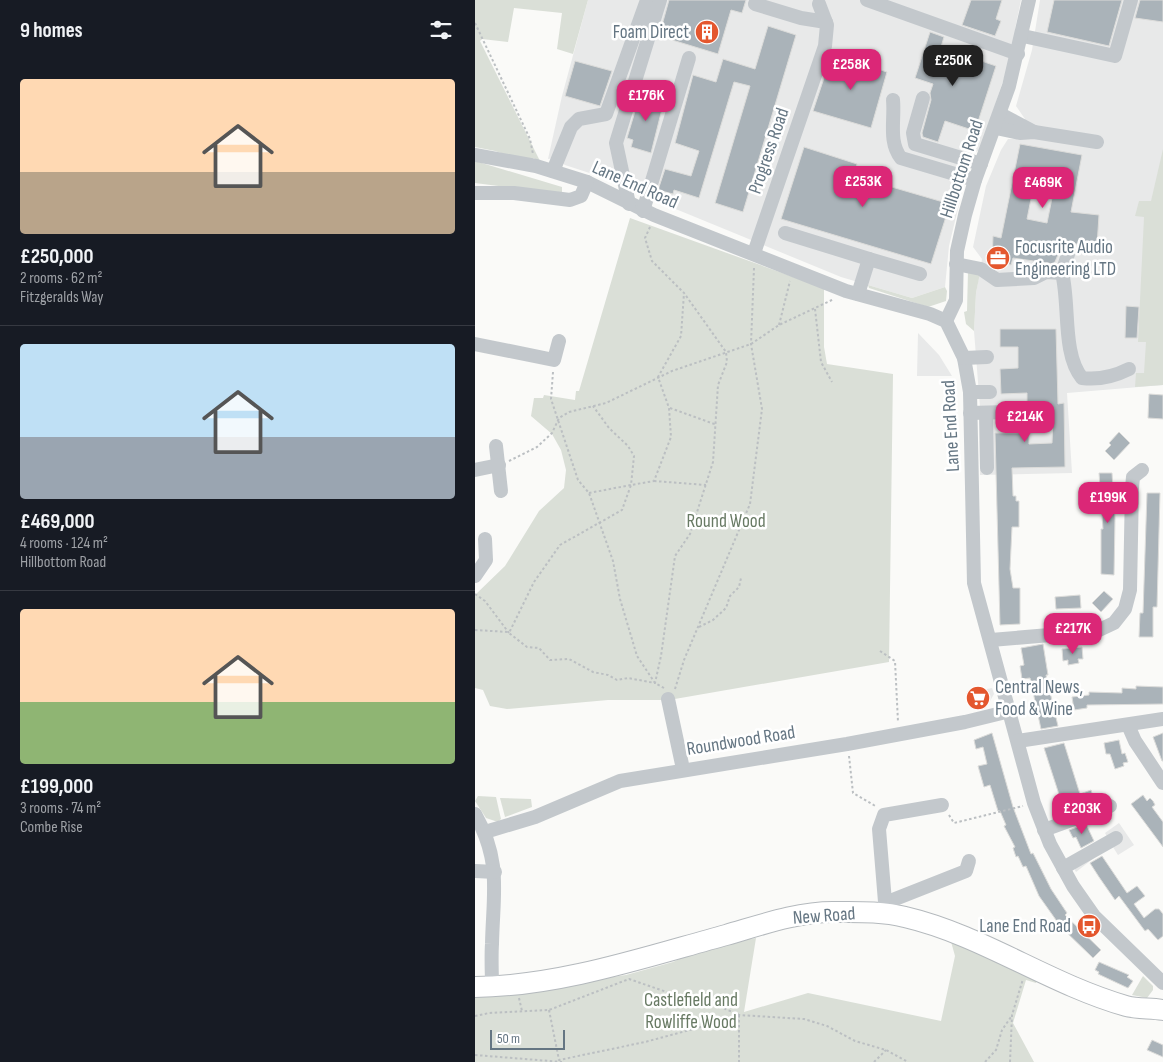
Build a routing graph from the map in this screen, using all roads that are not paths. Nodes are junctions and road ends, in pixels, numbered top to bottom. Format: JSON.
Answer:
{"nodes":[{"id":1,"x":647,"y":0,"type":"edge"},
{"id":2,"x":660,"y":0,"type":"edge"},
{"id":3,"x":867,"y":0,"type":"edge"},
{"id":4,"x":1029,"y":0,"type":"edge"},
{"id":5,"x":1131,"y":0,"type":"edge"},
{"id":6,"x":819,"y":1,"type":"edge"},
{"id":7,"x":755,"y":4,"type":"dead end"},
{"id":8,"x":826,"y":22,"type":"junction"},
{"id":9,"x":1023,"y":36,"type":"junction"},
{"id":10,"x":1018,"y":54,"type":"junction"},
{"id":11,"x":689,"y":58,"type":"dead end"},
{"id":12,"x":923,"y":98,"type":"dead end"},
{"id":13,"x":893,"y":100,"type":"dead end"},
{"id":14,"x":1000,"y":114,"type":"junction"},
{"id":15,"x":996,"y":128,"type":"junction"},
{"id":16,"x":1034,"y":132,"type":"junction"},
{"id":17,"x":1097,"y":142,"type":"dead end"},
{"id":18,"x":475,"y":155,"type":"edge"},
{"id":19,"x":981,"y":164,"type":"junction"},
{"id":20,"x":553,"y":171,"type":"junction"},
{"id":21,"x":975,"y":180,"type":"junction"},
{"id":22,"x":587,"y":182,"type":"junction"},
{"id":23,"x":475,"y":193,"type":"edge"},
{"id":24,"x":629,"y":204,"type":"junction"},
{"id":25,"x":643,"y":210,"type":"junction"},
{"id":26,"x":785,"y":233,"type":"dead end"},
{"id":27,"x":1069,"y":251,"type":"dead end"},
{"id":28,"x":755,"y":253,"type":"junction"},
{"id":29,"x":869,"y":259,"type":"junction"},
{"id":30,"x":956,"y":264,"type":"junction"},
{"id":31,"x":1062,"y":273,"type":"junction"},
{"id":32,"x":920,"y":274,"type":"dead end"},
{"id":33,"x":852,"y":292,"type":"junction"},
{"id":34,"x":946,"y":321,"type":"junction"},
{"id":35,"x":559,"y":341,"type":"dead end"},
{"id":36,"x":475,"y":344,"type":"edge"},
{"id":37,"x":987,"y":356,"type":"dead end"},
{"id":38,"x":964,"y":358,"type":"junction"},
{"id":39,"x":1129,"y":369,"type":"dead end"},
{"id":40,"x":970,"y":392,"type":"junction"},
{"id":41,"x":989,"y":392,"type":"dead end"},
{"id":42,"x":970,"y":413,"type":"junction"},
{"id":43,"x":986,"y":413,"type":"junction"},
{"id":44,"x":1044,"y":419,"type":"dead end"},
{"id":45,"x":496,"y":446,"type":"dead end"},
{"id":46,"x":499,"y":465,"type":"junction"},
{"id":47,"x":987,"y":468,"type":"dead end"},
{"id":48,"x":475,"y":470,"type":"edge"},
{"id":49,"x":1142,"y":470,"type":"dead end"},
{"id":50,"x":501,"y":491,"type":"dead end"},
{"id":51,"x":485,"y":539,"type":"dead end"},
{"id":52,"x":475,"y":576,"type":"edge"},
{"id":53,"x":991,"y":640,"type":"junction"},
{"id":54,"x":670,"y":696,"type":"road end"},
{"id":55,"x":1010,"y":711,"type":"junction"},
{"id":56,"x":1163,"y":720,"type":"edge"},
{"id":57,"x":1128,"y":725,"type":"junction"},
{"id":58,"x":1019,"y":741,"type":"junction"},
{"id":59,"x":683,"y":769,"type":"junction"},
{"id":60,"x":1163,"y":783,"type":"edge"},
{"id":61,"x":942,"y":805,"type":"road end"},
{"id":62,"x":1110,"y":806,"type":"dead end"},
{"id":63,"x":475,"y":814,"type":"edge"},
{"id":64,"x":1044,"y":830,"type":"junction"},
{"id":65,"x":485,"y":832,"type":"junction"},
{"id":66,"x":1116,"y":838,"type":"dead end"},
{"id":67,"x":969,"y":861,"type":"dead end"},
{"id":68,"x":1063,"y":868,"type":"junction"},
{"id":69,"x":475,"y":871,"type":"edge"},
{"id":70,"x":495,"y":872,"type":"junction"},
{"id":71,"x":886,"y":909,"type":"junction"},
{"id":72,"x":1163,"y":983,"type":"edge"},
{"id":73,"x":484,"y":987,"type":"edge"},
{"id":74,"x":1163,"y":1010,"type":"edge"}],
"edges":[{"from":1,"to":20,"type":"street"},
{"from":2,"to":24,"type":"street"},
{"from":3,"to":10,"type":"street"},
{"from":4,"to":9,"type":"street","name":"Hillbottom Road"},
{"from":5,"to":9,"type":"street"},
{"from":6,"to":8,"type":"street","name":"Progress Road"},
{"from":7,"to":8,"type":"street"},
{"from":8,"to":28,"type":"street","name":"Progress Road"},
{"from":9,"to":10,"type":"street","name":"Hillbottom Road"},
{"from":10,"to":14,"type":"street","name":"Hillbottom Road"},
{"from":11,"to":25,"type":"street"},
{"from":12,"to":19,"type":"street"},
{"from":13,"to":21,"type":"street"},
{"from":14,"to":15,"type":"street","name":"Hillbottom Road"},
{"from":14,"to":16,"type":"street"},
{"from":15,"to":16,"type":"street"},
{"from":15,"to":19,"type":"street","name":"Hillbottom Road"},
{"from":16,"to":17,"type":"street"},
{"from":18,"to":20,"type":"street","name":"Lane End Road"},
{"from":19,"to":21,"type":"street","name":"Hillbottom Road"},
{"from":20,"to":22,"type":"street","name":"Lane End Road"},
{"from":21,"to":30,"type":"street","name":"Hillbottom Road"},
{"from":22,"to":23,"type":"street"},
{"from":22,"to":24,"type":"street","name":"Lane End Road"},
{"from":24,"to":25,"type":"street","name":"Lane End Road"},
{"from":25,"to":28,"type":"street","name":"Lane End Road"},
{"from":26,"to":29,"type":"street"},
{"from":27,"to":31,"type":"street"},
{"from":28,"to":33,"type":"street","name":"Lane End Road"},
{"from":29,"to":32,"type":"street"},
{"from":29,"to":33,"type":"street"},
{"from":30,"to":31,"type":"street"},
{"from":30,"to":34,"type":"street","name":"Hillbottom Road"},
{"from":31,"to":39,"type":"street"},
{"from":33,"to":34,"type":"street","name":"Lane End Road"},
{"from":34,"to":38,"type":"street","name":"Lane End Road"},
{"from":35,"to":36,"type":"street"},
{"from":37,"to":38,"type":"street"},
{"from":38,"to":40,"type":"street","name":"Lane End Road"},
{"from":40,"to":41,"type":"street"},
{"from":40,"to":42,"type":"street","name":"Lane End Road"},
{"from":42,"to":43,"type":"street"},
{"from":42,"to":53,"type":"street","name":"Lane End Road"},
{"from":43,"to":44,"type":"street"},
{"from":43,"to":47,"type":"street"},
{"from":45,"to":46,"type":"street"},
{"from":46,"to":48,"type":"street"},
{"from":46,"to":50,"type":"street"},
{"from":49,"to":53,"type":"street"},
{"from":51,"to":52,"type":"street"},
{"from":53,"to":55,"type":"street","name":"Lane End Road"},
{"from":54,"to":59,"type":"street"},
{"from":55,"to":58,"type":"street","name":"Lane End Road"},
{"from":55,"to":59,"type":"street","name":"Roundwood Road"},
{"from":56,"to":57,"type":"street"},
{"from":57,"to":58,"type":"street"},
{"from":57,"to":60,"type":"street"},
{"from":58,"to":64,"type":"street","name":"Lane End Road"},
{"from":59,"to":65,"type":"street","name":"Roundwood Road"},
{"from":61,"to":71,"type":"street"},
{"from":62,"to":64,"type":"street"},
{"from":63,"to":65,"type":"street"},
{"from":64,"to":68,"type":"street","name":"Lane End Road"},
{"from":65,"to":70,"type":"street"},
{"from":66,"to":68,"type":"street"},
{"from":67,"to":71,"type":"street"},
{"from":68,"to":72,"type":"street","name":"Lane End Road"},
{"from":69,"to":70,"type":"street"},
{"from":70,"to":73,"type":"street"},
{"from":71,"to":73,"type":"highway","name":"New Road"},
{"from":71,"to":74,"type":"highway","name":"New Road"}]}
